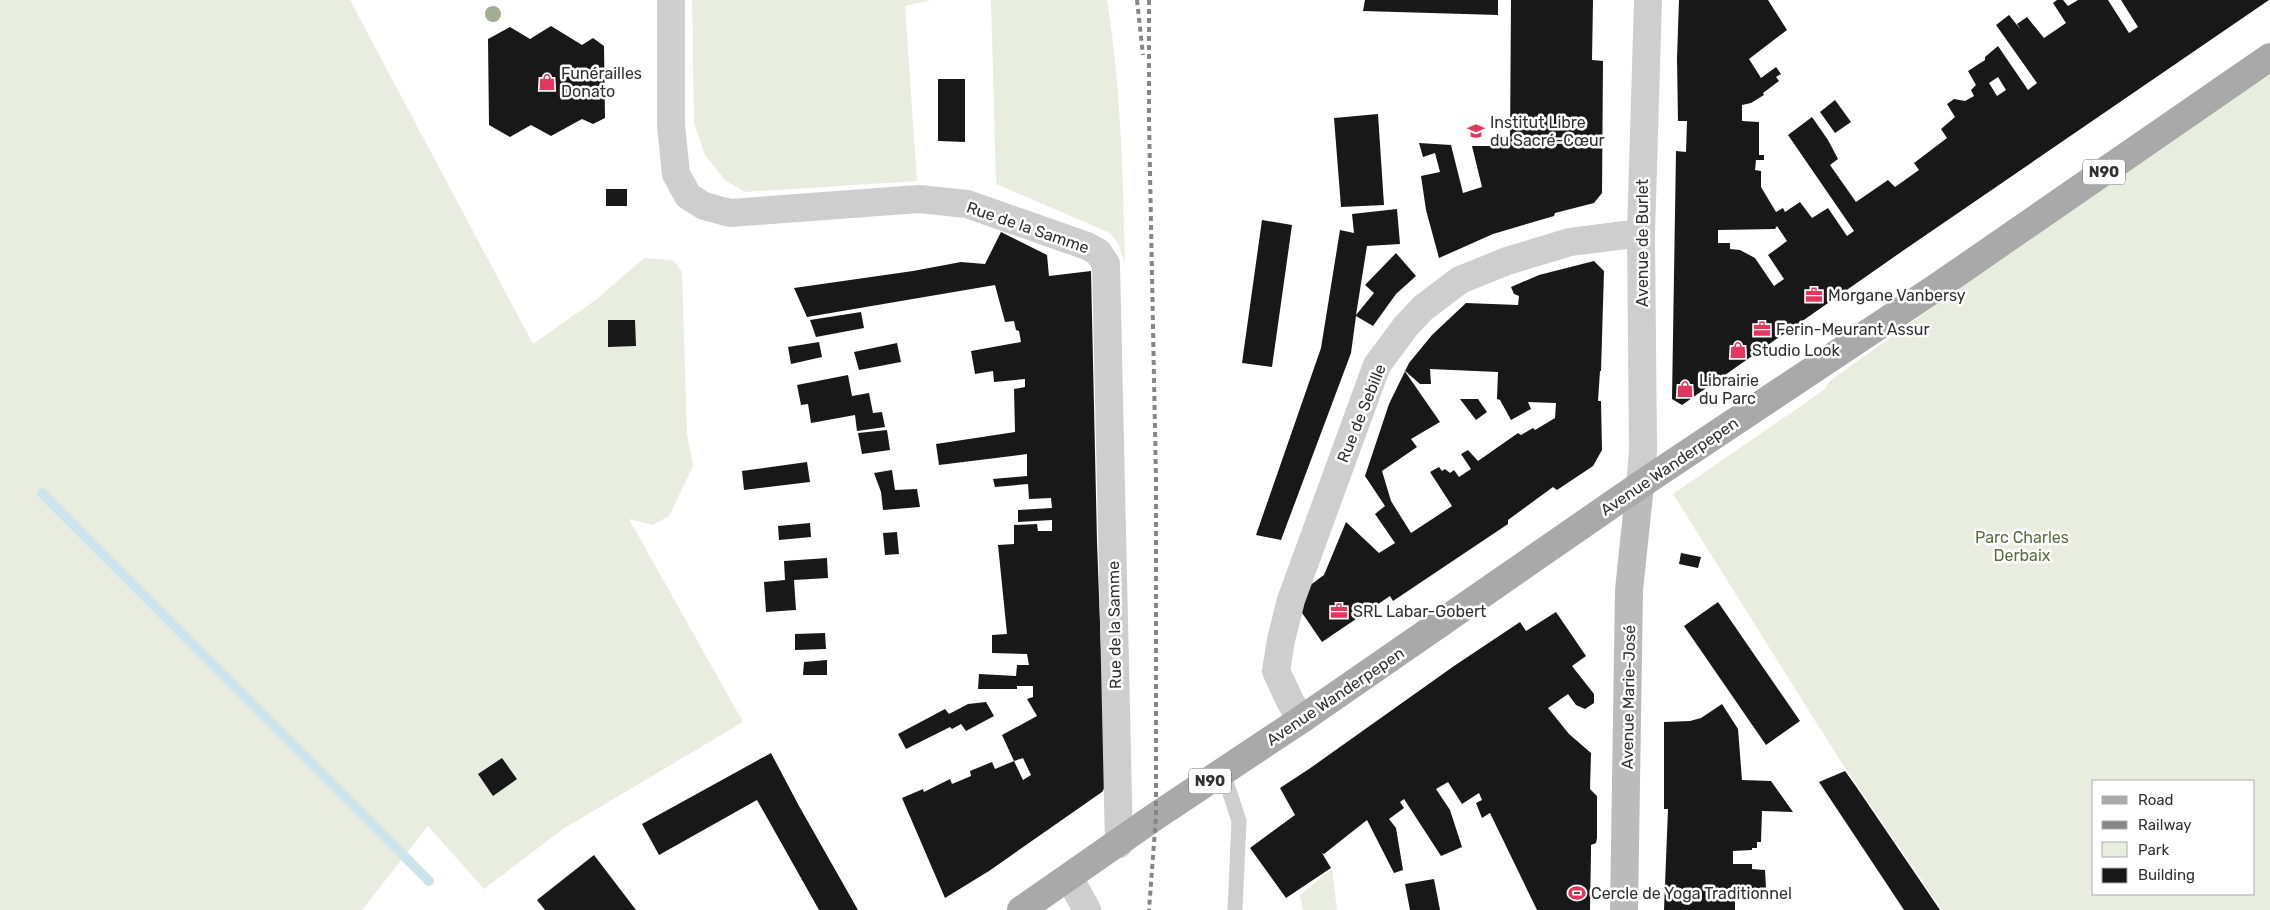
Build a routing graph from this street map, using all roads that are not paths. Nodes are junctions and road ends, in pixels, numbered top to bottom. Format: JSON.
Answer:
{"nodes":[{"id":1,"x":671,"y":0,"type":"edge"},
{"id":2,"x":1648,"y":0,"type":"edge"},
{"id":3,"x":2270,"y":57,"type":"edge"},
{"id":4,"x":1641,"y":233,"type":"junction"},
{"id":5,"x":1640,"y":485,"type":"junction"},
{"id":6,"x":1302,"y":719,"type":"junction"},
{"id":7,"x":1223,"y":772,"type":"junction"},
{"id":8,"x":1119,"y":844,"type":"junction"},
{"id":9,"x":1069,"y":877,"type":"junction"},
{"id":10,"x":1021,"y":910,"type":"edge"},
{"id":11,"x":1088,"y":910,"type":"edge"},
{"id":12,"x":1235,"y":910,"type":"edge"},
{"id":13,"x":1624,"y":910,"type":"edge"}],
"edges":[{"from":1,"to":8,"type":"street","name":"Rue de la Samme"},
{"from":2,"to":4,"type":"street","name":"Avenue de Burlet"},
{"from":3,"to":5,"type":"main road","name":"Avenue Wanderpepen","number":"N90"},
{"from":4,"to":5,"type":"street","name":"Avenue de Burlet"},
{"from":4,"to":6,"type":"street","name":"Rue de Sebille"},
{"from":5,"to":6,"type":"main road","name":"Avenue Wanderpepen","number":"N90"},
{"from":5,"to":13,"type":"street","name":"Avenue Marie-José"},
{"from":6,"to":7,"type":"main road","name":"Avenue Wanderpepen","number":"N90"},
{"from":7,"to":8,"type":"main road","name":"Avenue Wanderpepen","number":"N90"},
{"from":7,"to":12,"type":"lane"},
{"from":8,"to":9,"type":"main road","number":"N90"},
{"from":9,"to":10,"type":"main road","number":"N90"},
{"from":9,"to":11,"type":"street"}]}
